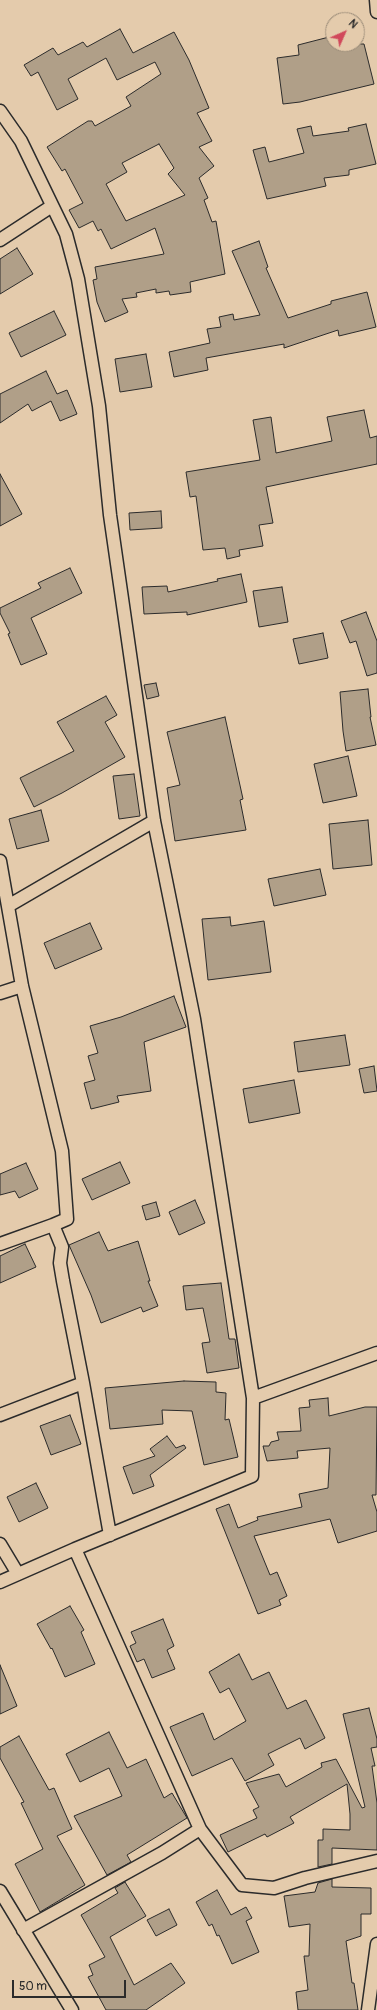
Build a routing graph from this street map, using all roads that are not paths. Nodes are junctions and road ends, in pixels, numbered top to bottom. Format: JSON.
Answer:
{"nodes":[{"id":1,"x":376,"y":0,"type":"edge"},
{"id":2,"x":377,"y":12,"type":"edge"},
{"id":3,"x":0,"y":111,"type":"edge"},
{"id":4,"x":52,"y":206,"type":"junction"},
{"id":5,"x":0,"y":240,"type":"edge"},
{"id":6,"x":154,"y":821,"type":"junction"},
{"id":7,"x":0,"y":861,"type":"edge"},
{"id":8,"x":8,"y":906,"type":"junction"},
{"id":9,"x":22,"y":986,"type":"junction"},
{"id":10,"x":0,"y":993,"type":"edge"},
{"id":11,"x":53,"y":1225,"type":"junction"},
{"id":12,"x":0,"y":1244,"type":"edge"},
{"id":13,"x":377,"y":1353,"type":"edge"},
{"id":14,"x":84,"y":1384,"type":"junction"},
{"id":15,"x":253,"y":1398,"type":"junction"},
{"id":16,"x":0,"y":1415,"type":"edge"},
{"id":17,"x":110,"y":1535,"type":"junction"},
{"id":18,"x":0,"y":1544,"type":"edge"},
{"id":19,"x":75,"y":1550,"type":"junction"},
{"id":20,"x":18,"y":1574,"type":"junction"},
{"id":21,"x":0,"y":1582,"type":"edge"},
{"id":22,"x":200,"y":1830,"type":"junction"},
{"id":23,"x":377,"y":1861,"type":"edge"},
{"id":24,"x":0,"y":1891,"type":"edge"},
{"id":25,"x":23,"y":1930,"type":"junction"},
{"id":26,"x":377,"y":1944,"type":"edge"},
{"id":27,"x":72,"y":2010,"type":"edge"},
{"id":28,"x":368,"y":2010,"type":"edge"}],
"edges":[{"from":1,"to":2,"type":"street"},
{"from":3,"to":4,"type":"street"},
{"from":4,"to":5,"type":"street"},
{"from":4,"to":6,"type":"street"},
{"from":6,"to":8,"type":"street"},
{"from":6,"to":15,"type":"street"},
{"from":7,"to":8,"type":"street"},
{"from":8,"to":9,"type":"street"},
{"from":9,"to":10,"type":"street"},
{"from":9,"to":11,"type":"street"},
{"from":11,"to":12,"type":"street"},
{"from":11,"to":14,"type":"street"},
{"from":13,"to":15,"type":"street"},
{"from":14,"to":16,"type":"street"},
{"from":14,"to":17,"type":"street"},
{"from":15,"to":17,"type":"street"},
{"from":17,"to":19,"type":"street"},
{"from":18,"to":20,"type":"street"},
{"from":19,"to":20,"type":"street"},
{"from":19,"to":22,"type":"street"},
{"from":20,"to":21,"type":"street"},
{"from":22,"to":23,"type":"street"},
{"from":22,"to":25,"type":"street"},
{"from":24,"to":25,"type":"street"},
{"from":25,"to":27,"type":"street"},
{"from":26,"to":28,"type":"street"}]}
